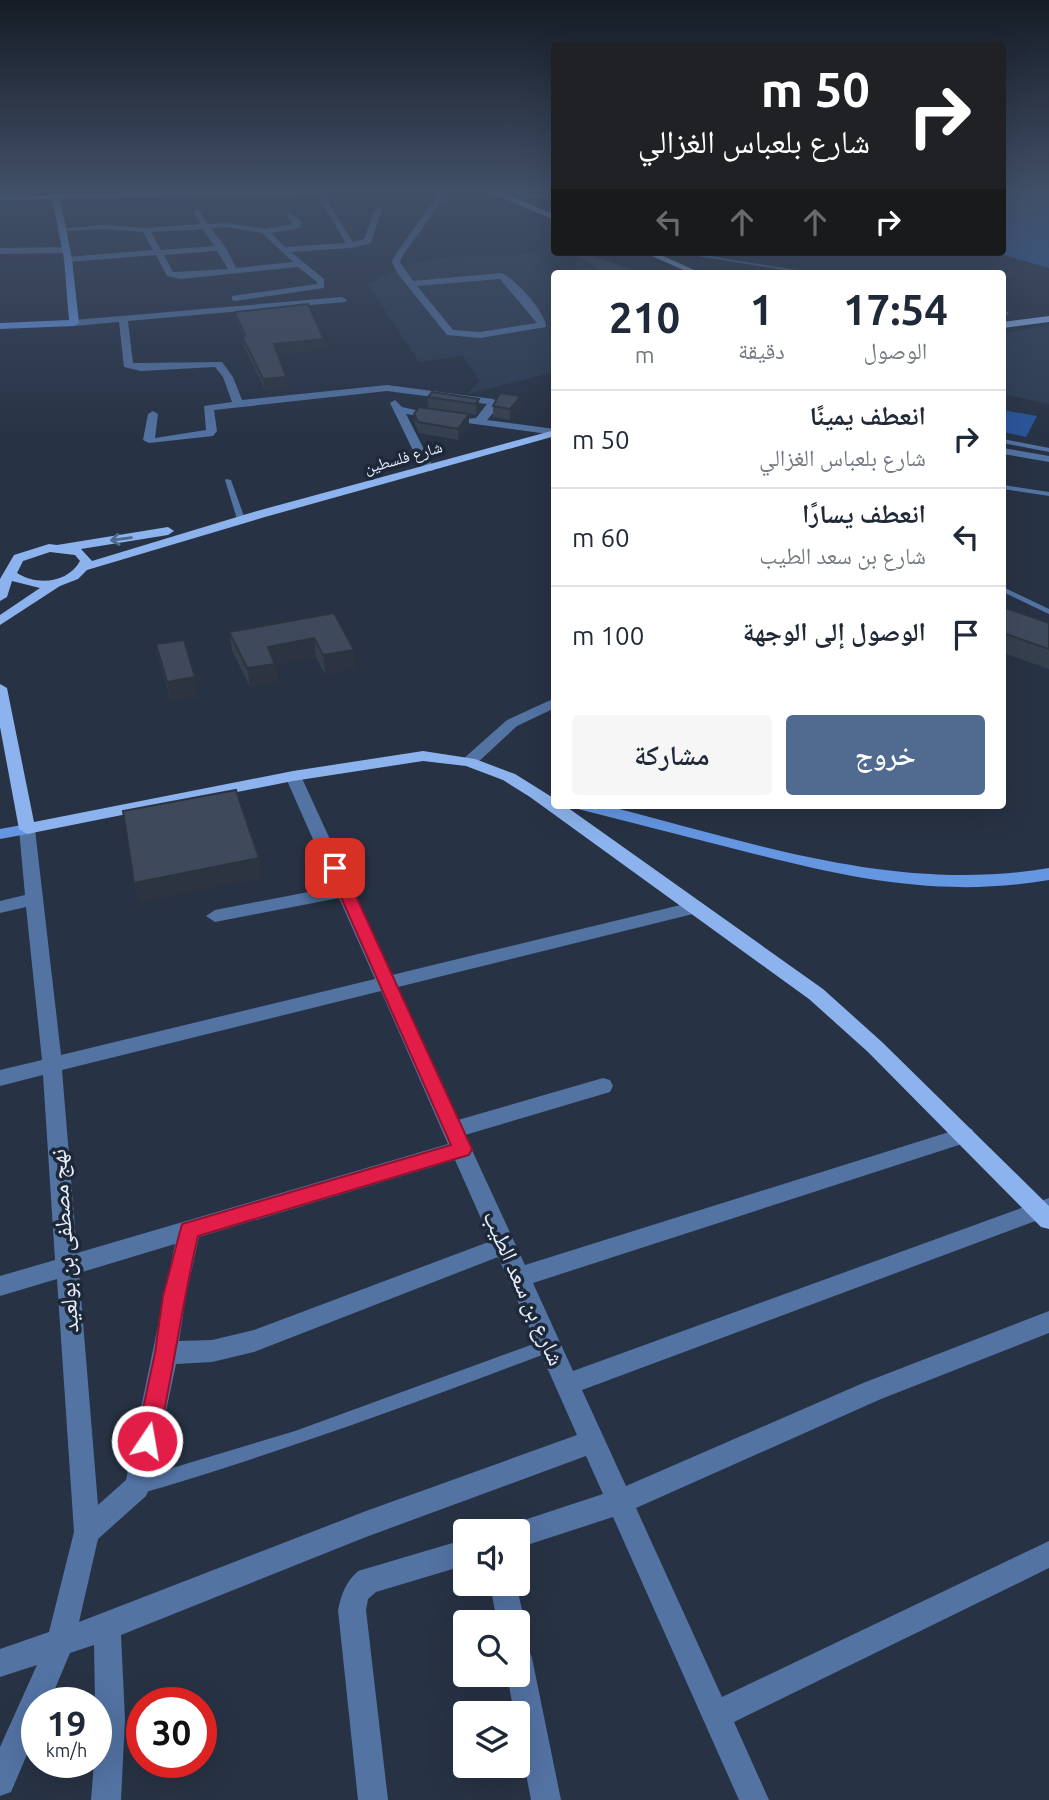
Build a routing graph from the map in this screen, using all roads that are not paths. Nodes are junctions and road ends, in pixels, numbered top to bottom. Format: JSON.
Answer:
{"nodes":[{"id":1,"x":69,"y":275,"type":"edge"},
{"id":2,"x":314,"y":275,"type":"edge"},
{"id":3,"x":405,"y":275,"type":"edge"},
{"id":4,"x":411,"y":284,"type":"junction"},
{"id":5,"x":218,"y":299,"type":"dead end"},
{"id":6,"x":342,"y":300,"type":"dead end"},
{"id":7,"x":1028,"y":310,"type":"dead end"},
{"id":8,"x":1006,"y":313,"type":"edge"},
{"id":9,"x":123,"y":319,"type":"junction"},
{"id":10,"x":1049,"y":319,"type":"edge"},
{"id":11,"x":74,"y":323,"type":"junction"},
{"id":12,"x":1006,"y":325,"type":"edge"},
{"id":13,"x":0,"y":326,"type":"edge"},
{"id":14,"x":387,"y":388,"type":"junction"},
{"id":15,"x":238,"y":404,"type":"junction"},
{"id":16,"x":399,"y":411,"type":"junction"},
{"id":17,"x":153,"y":414,"type":"dead end"},
{"id":18,"x":479,"y":422,"type":"junction"},
{"id":19,"x":551,"y":431,"type":"edge"},
{"id":20,"x":551,"y":433,"type":"edge"},
{"id":21,"x":1006,"y":443,"type":"edge"},
{"id":22,"x":1049,"y":450,"type":"edge"},
{"id":23,"x":1006,"y":452,"type":"edge"},
{"id":24,"x":1049,"y":459,"type":"edge"},
{"id":25,"x":428,"y":469,"type":"junction"},
{"id":26,"x":228,"y":480,"type":"dead end"},
{"id":27,"x":1006,"y":487,"type":"edge"},
{"id":28,"x":1049,"y":494,"type":"edge"},
{"id":29,"x":241,"y":518,"type":"junction"},
{"id":30,"x":61,"y":548,"type":"junction"},
{"id":31,"x":27,"y":554,"type":"junction"},
{"id":32,"x":0,"y":557,"type":"edge"},
{"id":33,"x":84,"y":567,"type":"junction"},
{"id":34,"x":10,"y":570,"type":"junction"},
{"id":35,"x":60,"y":581,"type":"junction"},
{"id":36,"x":1006,"y":590,"type":"edge"},
{"id":37,"x":0,"y":597,"type":"edge"},
{"id":38,"x":1049,"y":612,"type":"edge"},
{"id":39,"x":0,"y":621,"type":"edge"},
{"id":40,"x":0,"y":688,"type":"edge"},
{"id":41,"x":551,"y":704,"type":"edge"},
{"id":42,"x":6,"y":751,"type":"edge"},
{"id":43,"x":469,"y":762,"type":"junction"},
{"id":44,"x":293,"y":776,"type":"junction"},
{"id":45,"x":536,"y":793,"type":"junction"},
{"id":46,"x":551,"y":797,"type":"edge"},
{"id":47,"x":551,"y":804,"type":"edge"},
{"id":48,"x":559,"y":809,"type":"edge"},
{"id":49,"x":600,"y":809,"type":"edge"},
{"id":50,"x":27,"y":829,"type":"junction"},
{"id":51,"x":0,"y":834,"type":"edge"},
{"id":52,"x":1049,"y":874,"type":"edge"},
{"id":53,"x":346,"y":891,"type":"junction"},
{"id":54,"x":34,"y":900,"type":"junction"},
{"id":55,"x":0,"y":907,"type":"edge"},
{"id":56,"x":697,"y":907,"type":"junction"},
{"id":57,"x":215,"y":916,"type":"dead end"},
{"id":58,"x":388,"y":983,"type":"junction"},
{"id":59,"x":52,"y":1065,"type":"junction"},
{"id":60,"x":0,"y":1078,"type":"edge"},
{"id":61,"x":603,"y":1086,"type":"dead end"},
{"id":62,"x":965,"y":1135,"type":"junction"},
{"id":63,"x":458,"y":1139,"type":"junction"},
{"id":64,"x":1046,"y":1212,"type":"edge"},
{"id":65,"x":189,"y":1230,"type":"junction"},
{"id":66,"x":505,"y":1245,"type":"junction"},
{"id":67,"x":65,"y":1266,"type":"junction"},
{"id":68,"x":520,"y":1277,"type":"junction"},
{"id":69,"x":0,"y":1286,"type":"edge"},
{"id":70,"x":1049,"y":1322,"type":"edge"},
{"id":71,"x":550,"y":1345,"type":"junction"},
{"id":72,"x":166,"y":1353,"type":"junction"},
{"id":73,"x":568,"y":1384,"type":"junction"},
{"id":74,"x":593,"y":1441,"type":"junction"},
{"id":75,"x":137,"y":1487,"type":"junction"},
{"id":76,"x":620,"y":1502,"type":"junction"},
{"id":77,"x":530,"y":1531,"type":"edge"},
{"id":78,"x":87,"y":1532,"type":"junction"},
{"id":79,"x":1049,"y":1554,"type":"edge"},
{"id":80,"x":453,"y":1556,"type":"edge"},
{"id":81,"x":107,"y":1627,"type":"junction"},
{"id":82,"x":61,"y":1642,"type":"junction"},
{"id":83,"x":0,"y":1663,"type":"edge"},
{"id":84,"x":524,"y":1687,"type":"edge"},
{"id":85,"x":716,"y":1716,"type":"junction"},
{"id":86,"x":0,"y":1781,"type":"edge"},
{"id":87,"x":106,"y":1800,"type":"edge"},
{"id":88,"x":373,"y":1800,"type":"edge"},
{"id":89,"x":546,"y":1800,"type":"edge"},
{"id":90,"x":754,"y":1800,"type":"edge"}],
"edges":[{"from":1,"to":11,"type":"main road"},
{"from":2,"to":5,"type":"street"},
{"from":3,"to":4,"type":"street"},
{"from":4,"to":4,"type":"street"},
{"from":6,"to":9,"type":"street"},
{"from":7,"to":8,"type":"main road"},
{"from":9,"to":11,"type":"street"},
{"from":9,"to":15,"type":"street"},
{"from":10,"to":12,"type":"main road"},
{"from":11,"to":13,"type":"main road"},
{"from":14,"to":15,"type":"street"},
{"from":14,"to":16,"type":"street"},
{"from":14,"to":18,"type":"street"},
{"from":15,"to":17,"type":"street"},
{"from":16,"to":18,"type":"street"},
{"from":16,"to":25,"type":"street"},
{"from":18,"to":19,"type":"street"},
{"from":20,"to":25,"type":"main road","name":"شارع فلسطين"},
{"from":21,"to":22,"type":"lane"},
{"from":23,"to":24,"type":"street"},
{"from":25,"to":29,"type":"main road","name":"شارع فلسطين"},
{"from":26,"to":29,"type":"lane"},
{"from":27,"to":28,"type":"lane"},
{"from":29,"to":30,"type":"main road","name":"شارع فلسطين","one_way":true},
{"from":29,"to":33,"type":"main road","name":"شارع فلسطين"},
{"from":30,"to":31,"type":"main road","name":"شارع فلسطين"},
{"from":30,"to":33,"type":"main road"},
{"from":31,"to":32,"type":"main road"},
{"from":31,"to":34,"type":"main road"},
{"from":33,"to":35,"type":"main road","name":"شارع فلسطين"},
{"from":34,"to":35,"type":"main road"},
{"from":34,"to":37,"type":"main road"},
{"from":35,"to":39,"type":"main road"},
{"from":36,"to":38,"type":"lane"},
{"from":40,"to":42,"type":"main road","name":"نهج مصطفى بن بولعيد"},
{"from":41,"to":43,"type":"street"},
{"from":42,"to":50,"type":"main road","name":"نهج مصطفى بن بولعيد"},
{"from":43,"to":44,"type":"main road"},
{"from":43,"to":45,"type":"main road"},
{"from":44,"to":50,"type":"main road"},
{"from":44,"to":53,"type":"street","name":"شارع بن سعد الطيب"},
{"from":45,"to":46,"type":"main road"},
{"from":45,"to":47,"type":"main road"},
{"from":48,"to":56,"type":"main road"},
{"from":49,"to":52,"type":"main road"},
{"from":50,"to":51,"type":"main road"},
{"from":50,"to":54,"type":"street","name":"نهج مصطفى بن بولعيد"},
{"from":53,"to":57,"type":"street"},
{"from":53,"to":58,"type":"street","name":"شارع بن سعد الطيب"},
{"from":54,"to":55,"type":"street"},
{"from":54,"to":59,"type":"street","name":"نهج مصطفى بن بولعيد"},
{"from":56,"to":58,"type":"street"},
{"from":56,"to":62,"type":"main road"},
{"from":58,"to":59,"type":"street"},
{"from":58,"to":63,"type":"street","name":"شارع بن سعد الطيب"},
{"from":59,"to":60,"type":"street"},
{"from":59,"to":67,"type":"street","name":"نهج مصطفى بن بولعيد"},
{"from":61,"to":63,"type":"street"},
{"from":62,"to":64,"type":"main road"},
{"from":62,"to":68,"type":"street"},
{"from":63,"to":65,"type":"street"},
{"from":63,"to":66,"type":"street","name":"شارع بن سعد الطيب"},
{"from":64,"to":73,"type":"street"},
{"from":65,"to":67,"type":"street"},
{"from":65,"to":72,"type":"street"},
{"from":66,"to":68,"type":"street","name":"شارع بن سعد الطيب"},
{"from":66,"to":72,"type":"street"},
{"from":67,"to":69,"type":"street"},
{"from":67,"to":78,"type":"street","name":"نهج مصطفى بن بولعيد"},
{"from":68,"to":71,"type":"street","name":"شارع بن سعد الطيب"},
{"from":70,"to":76,"type":"street"},
{"from":71,"to":73,"type":"street","name":"شارع بن سعد الطيب"},
{"from":71,"to":75,"type":"lane"},
{"from":72,"to":75,"type":"street"},
{"from":73,"to":74,"type":"street","name":"شارع بن سعد الطيب"},
{"from":74,"to":76,"type":"street","name":"شارع بن سعد الطيب"},
{"from":74,"to":81,"type":"street"},
{"from":75,"to":78,"type":"street"},
{"from":76,"to":77,"type":"street"},
{"from":76,"to":85,"type":"street","name":"شارع بن سعد الطيب"},
{"from":78,"to":82,"type":"street","name":"نهج مصطفى بن بولعيد"},
{"from":79,"to":85,"type":"street"},
{"from":80,"to":88,"type":"street"},
{"from":81,"to":82,"type":"street"},
{"from":81,"to":87,"type":"street"},
{"from":82,"to":83,"type":"street"},
{"from":82,"to":86,"type":"street","name":"نهج مصطفى بن بولعيد"},
{"from":84,"to":89,"type":"street"},
{"from":85,"to":90,"type":"street","name":"شارع بن سعد الطيب"}]}
